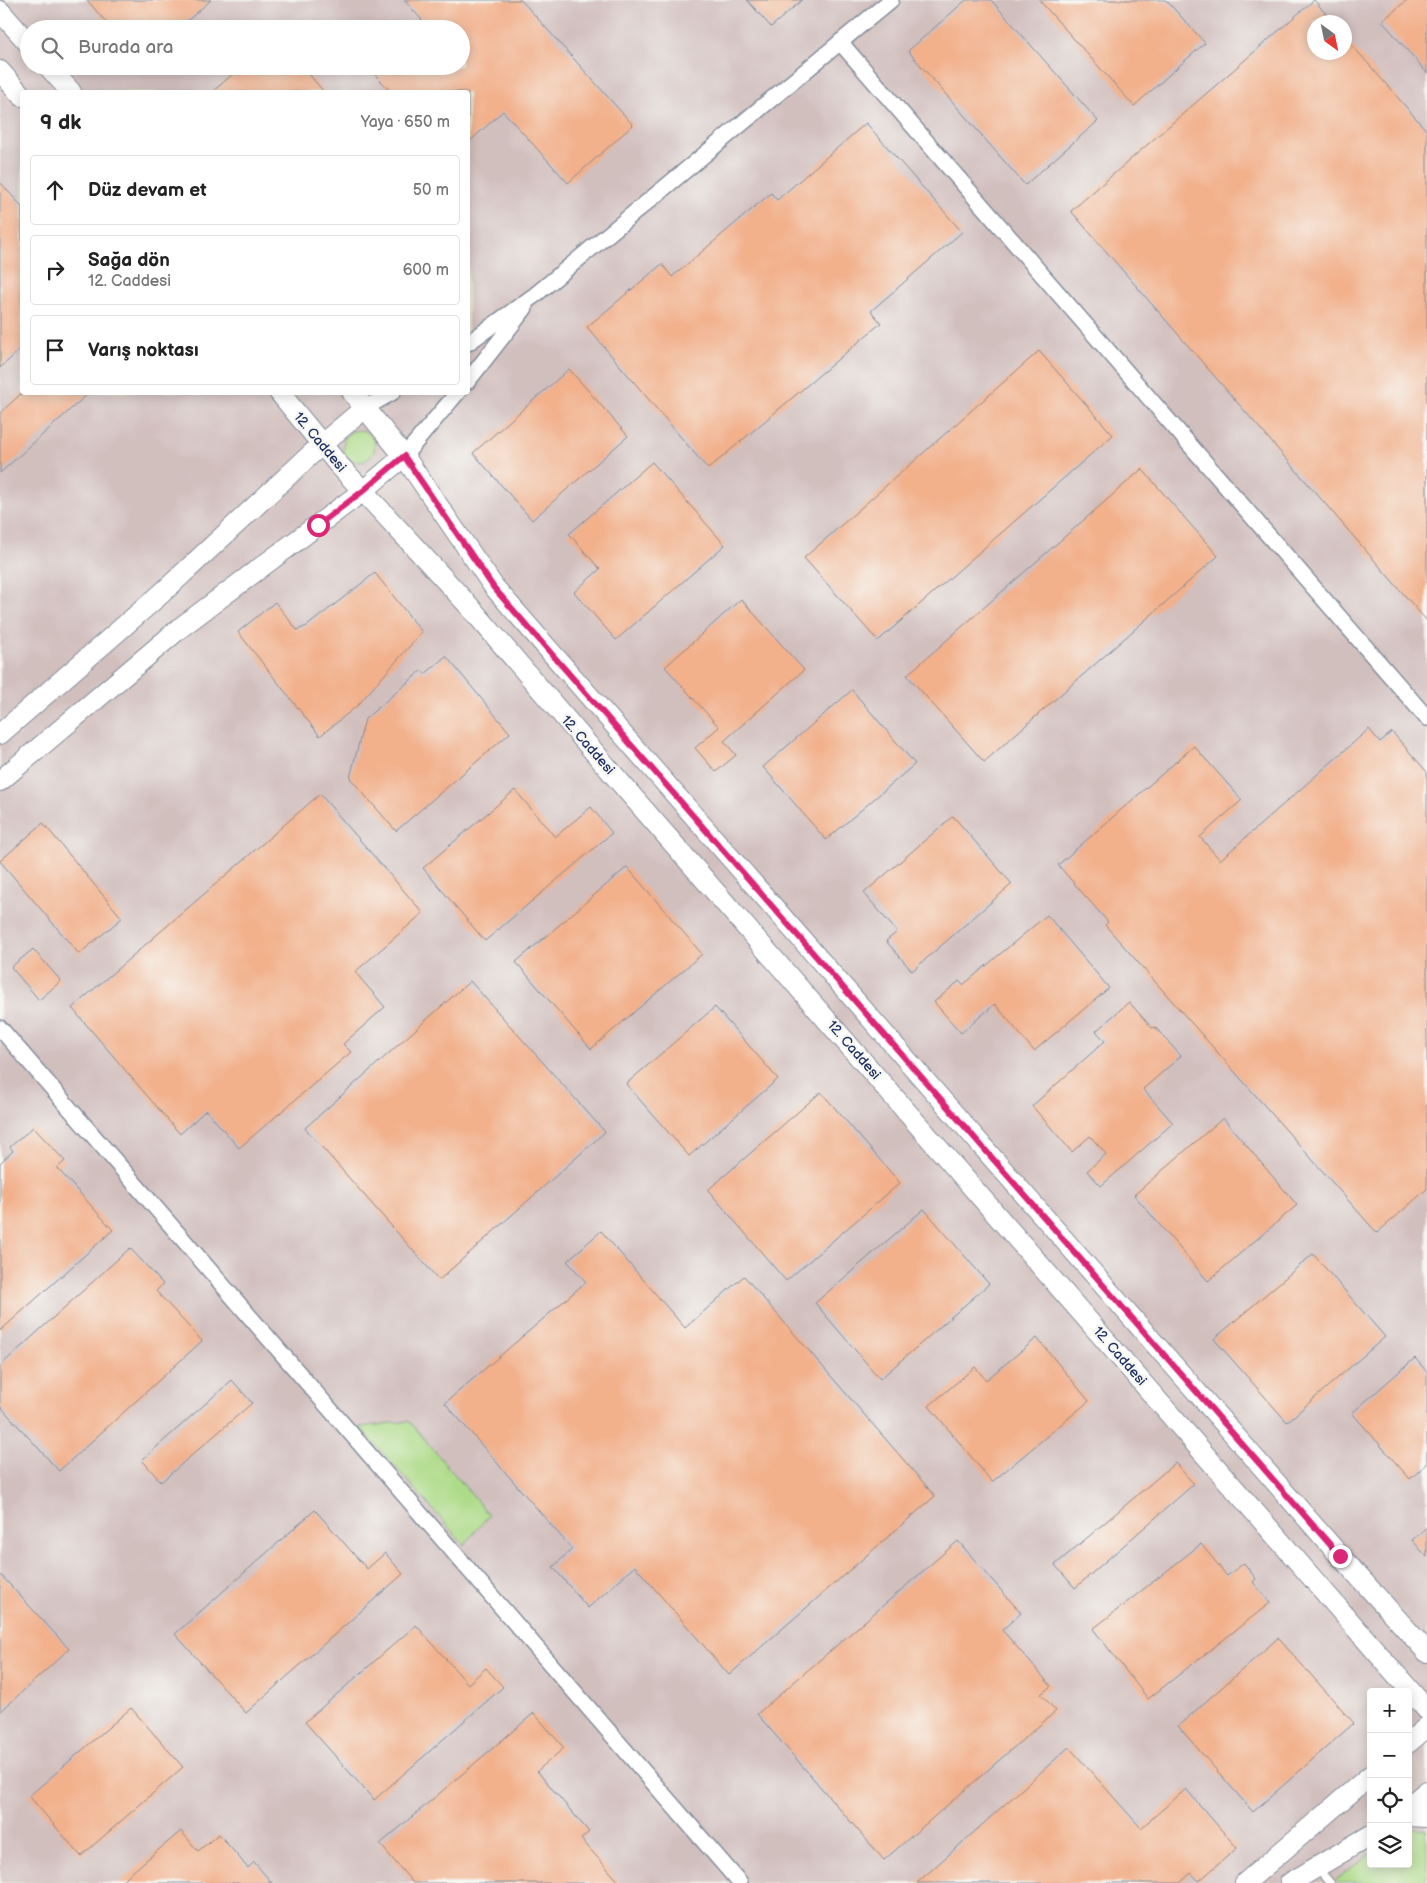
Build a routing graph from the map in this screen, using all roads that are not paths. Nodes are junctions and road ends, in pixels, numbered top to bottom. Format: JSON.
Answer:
{"nodes":[{"id":1,"x":890,"y":0,"type":"edge"},
{"id":2,"x":0,"y":12,"type":"edge"},
{"id":3,"x":20,"y":34,"type":"edge"},
{"id":4,"x":840,"y":42,"type":"junction"},
{"id":5,"x":0,"y":71,"type":"edge"},
{"id":6,"x":56,"y":75,"type":"edge"},
{"id":7,"x":69,"y":90,"type":"edge"},
{"id":8,"x":20,"y":94,"type":"edge"},
{"id":9,"x":535,"y":296,"type":"junction"},
{"id":10,"x":470,"y":341,"type":"edge"},
{"id":11,"x":470,"y":378,"type":"edge"},
{"id":12,"x":281,"y":395,"type":"edge"},
{"id":13,"x":354,"y":395,"type":"edge"},
{"id":14,"x":388,"y":395,"type":"edge"},
{"id":15,"x":455,"y":395,"type":"edge"},
{"id":16,"x":365,"y":408,"type":"junction"},
{"id":17,"x":322,"y":444,"type":"junction"},
{"id":18,"x":404,"y":456,"type":"junction"},
{"id":19,"x":363,"y":491,"type":"junction"},
{"id":20,"x":1427,"y":718,"type":"edge"},
{"id":21,"x":0,"y":734,"type":"edge"},
{"id":22,"x":0,"y":781,"type":"edge"},
{"id":23,"x":0,"y":1028,"type":"edge"},
{"id":24,"x":1427,"y":1652,"type":"edge"},
{"id":25,"x":1427,"y":1710,"type":"edge"},
{"id":26,"x":1427,"y":1727,"type":"edge"},
{"id":27,"x":1412,"y":1740,"type":"edge"},
{"id":28,"x":1368,"y":1778,"type":"edge"},
{"id":29,"x":1427,"y":1791,"type":"edge"},
{"id":30,"x":1412,"y":1804,"type":"edge"},
{"id":31,"x":1412,"y":1816,"type":"edge"},
{"id":32,"x":1427,"y":1816,"type":"edge"},
{"id":33,"x":1367,"y":1837,"type":"edge"},
{"id":34,"x":1316,"y":1868,"type":"junction"},
{"id":35,"x":740,"y":1883,"type":"edge"},
{"id":36,"x":1245,"y":1883,"type":"edge"},
{"id":37,"x":1290,"y":1883,"type":"edge"},
{"id":38,"x":1330,"y":1883,"type":"edge"}],
"edges":[{"from":1,"to":4,"type":"street"},
{"from":2,"to":3,"type":"street"},
{"from":4,"to":9,"type":"street"},
{"from":4,"to":20,"type":"street"},
{"from":5,"to":8,"type":"street"},
{"from":6,"to":7,"type":"street"},
{"from":9,"to":10,"type":"street"},
{"from":9,"to":11,"type":"street"},
{"from":12,"to":17,"type":"street","name":"12. Caddesi"},
{"from":13,"to":16,"type":"street"},
{"from":14,"to":16,"type":"street"},
{"from":15,"to":18,"type":"street"},
{"from":16,"to":17,"type":"street"},
{"from":16,"to":18,"type":"street"},
{"from":17,"to":19,"type":"street","name":"12. Caddesi"},
{"from":17,"to":21,"type":"street"},
{"from":18,"to":19,"type":"street"},
{"from":18,"to":24,"type":"street"},
{"from":19,"to":22,"type":"street"},
{"from":19,"to":25,"type":"street","name":"12. Caddesi"},
{"from":23,"to":35,"type":"street"},
{"from":26,"to":27,"type":"street"},
{"from":28,"to":36,"type":"street"},
{"from":29,"to":30,"type":"street"},
{"from":31,"to":32,"type":"street"},
{"from":33,"to":34,"type":"street"},
{"from":34,"to":37,"type":"street"},
{"from":34,"to":38,"type":"lane"}]}
